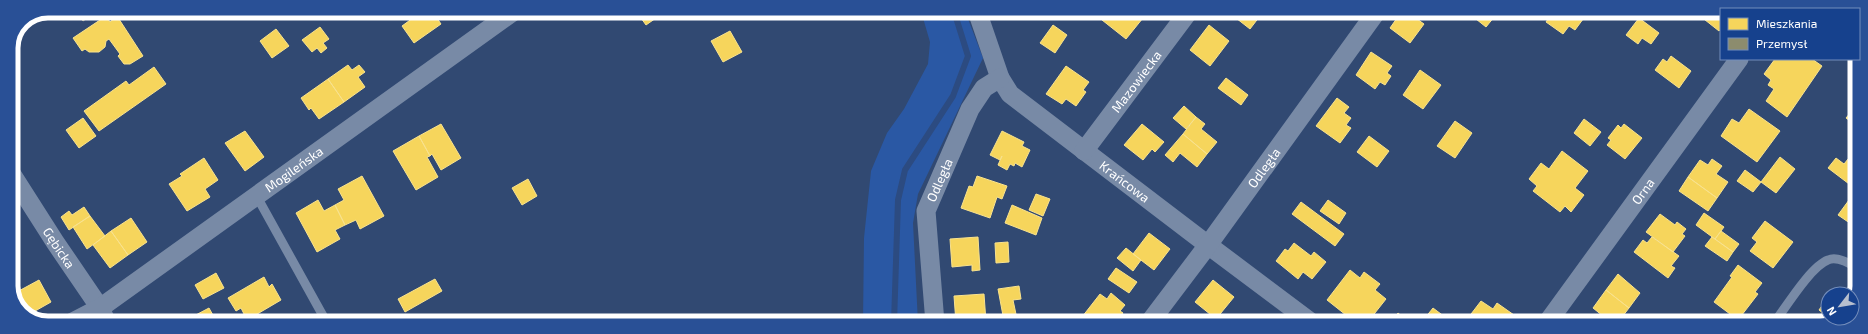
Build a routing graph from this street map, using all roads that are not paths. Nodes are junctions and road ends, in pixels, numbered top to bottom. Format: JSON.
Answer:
{"nodes":[{"id":1,"x":504,"y":18,"type":"edge"},
{"id":2,"x":979,"y":18,"type":"edge"},
{"id":3,"x":1184,"y":18,"type":"edge"},
{"id":4,"x":1372,"y":18,"type":"edge"},
{"id":5,"x":1738,"y":60,"type":"edge"},
{"id":6,"x":1000,"y":78,"type":"junction"},
{"id":7,"x":1084,"y":151,"type":"junction"},
{"id":8,"x":18,"y":184,"type":"edge"},
{"id":9,"x":256,"y":195,"type":"junction"},
{"id":10,"x":1208,"y":245,"type":"junction"},
{"id":11,"x":1850,"y":264,"type":"edge"},
{"id":12,"x":104,"y":315,"type":"edge"},
{"id":13,"x":323,"y":316,"type":"edge"},
{"id":14,"x":934,"y":316,"type":"edge"},
{"id":15,"x":1154,"y":316,"type":"edge"},
{"id":16,"x":1303,"y":316,"type":"edge"},
{"id":17,"x":1552,"y":316,"type":"edge"},
{"id":18,"x":1779,"y":316,"type":"edge"}],
"edges":[{"from":1,"to":9,"type":"street","name":"Mogileńska"},
{"from":2,"to":6,"type":"street","name":"Krańcowa"},
{"from":3,"to":7,"type":"street","name":"Mazowiecka"},
{"from":4,"to":10,"type":"street","name":"Odległa"},
{"from":5,"to":17,"type":"street","name":"Orna"},
{"from":6,"to":7,"type":"street","name":"Krańcowa"},
{"from":6,"to":14,"type":"street","name":"Odległa"},
{"from":7,"to":10,"type":"street","name":"Krańcowa"},
{"from":8,"to":12,"type":"street","name":"Gębicka"},
{"from":9,"to":12,"type":"street","name":"Mogileńska"},
{"from":9,"to":13,"type":"lane"},
{"from":10,"to":15,"type":"street","name":"Odległa"},
{"from":10,"to":16,"type":"street","name":"Krańcowa"},
{"from":11,"to":18,"type":"lane"}]}
